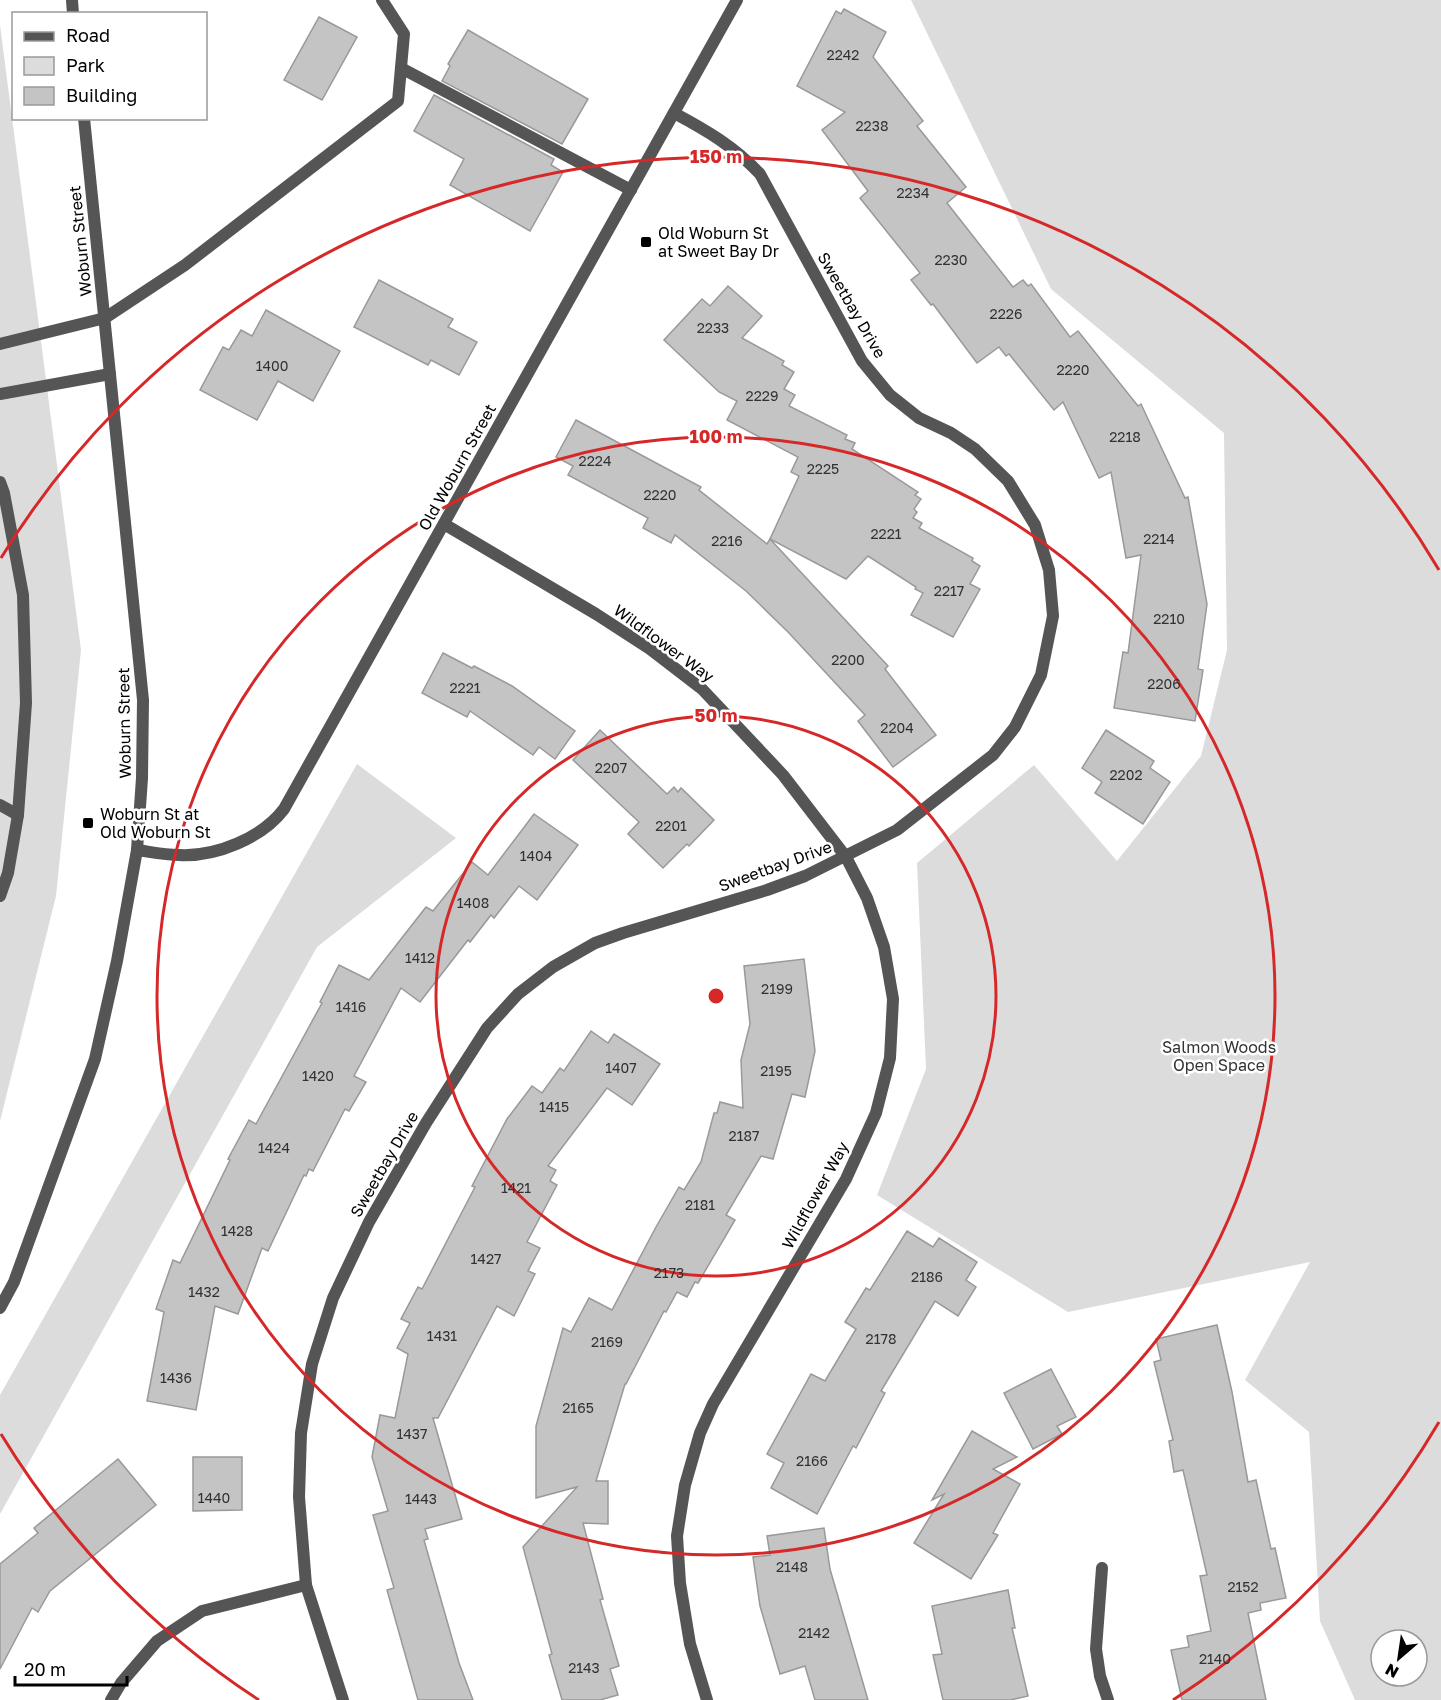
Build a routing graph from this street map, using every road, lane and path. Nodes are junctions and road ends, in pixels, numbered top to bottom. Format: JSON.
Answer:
{"nodes":[{"id":1,"x":382,"y":0,"type":"edge"},
{"id":2,"x":737,"y":0,"type":"edge"},
{"id":3,"x":401,"y":68,"type":"junction"},
{"id":4,"x":674,"y":113,"type":"junction"},
{"id":5,"x":84,"y":120,"type":"edge"},
{"id":6,"x":631,"y":190,"type":"junction"},
{"id":7,"x":105,"y":318,"type":"junction"},
{"id":8,"x":0,"y":344,"type":"edge"},
{"id":9,"x":110,"y":374,"type":"junction"},
{"id":10,"x":0,"y":394,"type":"edge"},
{"id":11,"x":0,"y":482,"type":"edge"},
{"id":12,"x":444,"y":524,"type":"junction"},
{"id":13,"x":0,"y":805,"type":"edge"},
{"id":14,"x":18,"y":815,"type":"junction"},
{"id":15,"x":137,"y":850,"type":"junction"},
{"id":16,"x":846,"y":857,"type":"junction"},
{"id":17,"x":0,"y":896,"type":"edge"},
{"id":18,"x":0,"y":1308,"type":"edge"},
{"id":19,"x":1102,"y":1568,"type":"dead end"},
{"id":20,"x":306,"y":1585,"type":"junction"},
{"id":21,"x":111,"y":1700,"type":"edge"},
{"id":22,"x":343,"y":1700,"type":"edge"},
{"id":23,"x":707,"y":1700,"type":"edge"},
{"id":24,"x":1108,"y":1700,"type":"edge"}],
"edges":[{"from":1,"to":3,"type":"street"},
{"from":2,"to":4,"type":"street","name":"Old Woburn Street"},
{"from":3,"to":6,"type":"street"},
{"from":3,"to":7,"type":"street"},
{"from":4,"to":6,"type":"street","name":"Old Woburn Street"},
{"from":4,"to":16,"type":"street","name":"Sweetbay Drive"},
{"from":5,"to":7,"type":"street","name":"Woburn Street"},
{"from":6,"to":12,"type":"street","name":"Old Woburn Street"},
{"from":7,"to":8,"type":"street"},
{"from":7,"to":9,"type":"street","name":"Woburn Street"},
{"from":9,"to":10,"type":"street"},
{"from":9,"to":15,"type":"street","name":"Woburn Street"},
{"from":11,"to":14,"type":"street"},
{"from":12,"to":15,"type":"street","name":"Old Woburn Street"},
{"from":12,"to":16,"type":"street","name":"Wildflower Way"},
{"from":13,"to":14,"type":"street"},
{"from":14,"to":17,"type":"street"},
{"from":15,"to":18,"type":"street","name":"Woburn Street"},
{"from":16,"to":20,"type":"street","name":"Sweetbay Drive"},
{"from":16,"to":23,"type":"street","name":"Wildflower Way"},
{"from":19,"to":24,"type":"street"},
{"from":20,"to":21,"type":"street"},
{"from":20,"to":22,"type":"street","name":"Sweetbay Drive"}]}
